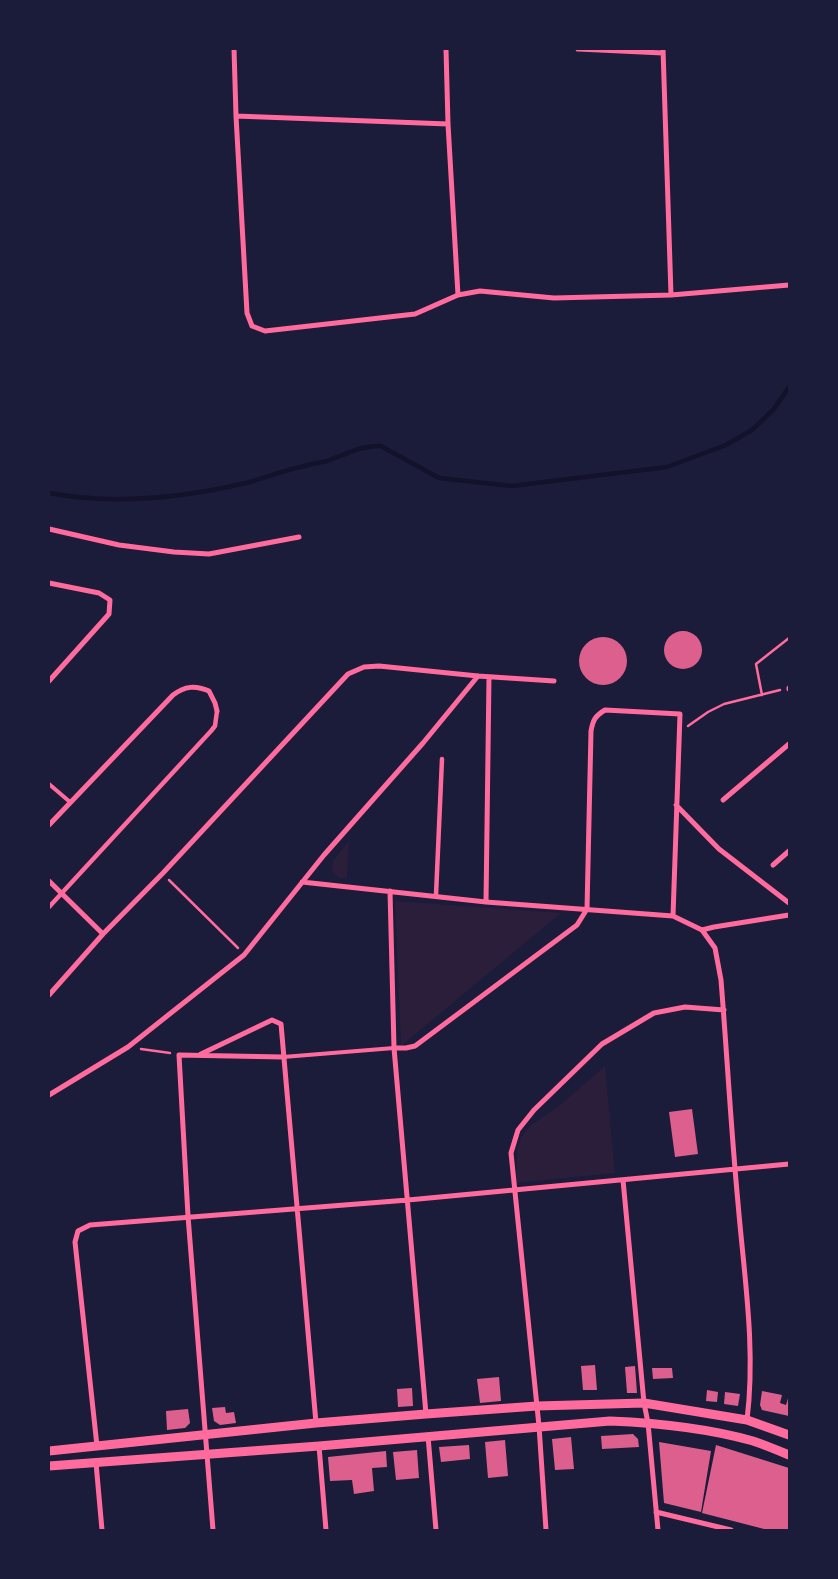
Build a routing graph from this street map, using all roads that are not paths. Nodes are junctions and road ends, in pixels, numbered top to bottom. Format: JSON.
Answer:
{"nodes":[{"id":1,"x":234,"y":49,"type":"edge"},
{"id":2,"x":446,"y":49,"type":"edge"},
{"id":3,"x":578,"y":49,"type":"edge"},
{"id":4,"x":663,"y":51,"type":"edge"},
{"id":5,"x":236,"y":116,"type":"junction"},
{"id":6,"x":448,"y":124,"type":"junction"},
{"id":7,"x":789,"y":285,"type":"edge"},
{"id":8,"x":458,"y":295,"type":"junction"},
{"id":9,"x":671,"y":295,"type":"junction"},
{"id":10,"x":49,"y":530,"type":"edge"},
{"id":11,"x":299,"y":537,"type":"dead end"},
{"id":12,"x":49,"y":583,"type":"edge"},
{"id":13,"x":478,"y":676,"type":"junction"},
{"id":14,"x":490,"y":677,"type":"junction"},
{"id":15,"x":49,"y":681,"type":"edge"},
{"id":16,"x":554,"y":681,"type":"dead end"},
{"id":17,"x":217,"y":711,"type":"joint"},
{"id":18,"x":789,"y":744,"type":"edge"},
{"id":19,"x":442,"y":759,"type":"dead end"},
{"id":20,"x":49,"y":784,"type":"edge"},
{"id":21,"x":723,"y":800,"type":"dead end"},
{"id":22,"x":70,"y":802,"type":"junction"},
{"id":23,"x":676,"y":806,"type":"junction"},
{"id":24,"x":49,"y":825,"type":"edge"},
{"id":25,"x":789,"y":851,"type":"edge"},
{"id":26,"x":773,"y":865,"type":"dead end"},
{"id":27,"x":49,"y":881,"type":"edge"},
{"id":28,"x":302,"y":882,"type":"junction"},
{"id":29,"x":390,"y":891,"type":"junction"},
{"id":30,"x":62,"y":895,"type":"junction"},
{"id":31,"x":436,"y":896,"type":"junction"},
{"id":32,"x":486,"y":902,"type":"junction"},
{"id":33,"x":789,"y":903,"type":"edge"},
{"id":34,"x":49,"y":907,"type":"edge"},
{"id":35,"x":587,"y":909,"type":"junction"},
{"id":36,"x":789,"y":914,"type":"edge"},
{"id":37,"x":673,"y":916,"type":"junction"},
{"id":38,"x":702,"y":930,"type":"junction"},
{"id":39,"x":102,"y":934,"type":"junction"},
{"id":40,"x":49,"y":995,"type":"edge"},
{"id":41,"x":724,"y":1010,"type":"junction"},
{"id":42,"x":394,"y":1048,"type":"junction"},
{"id":43,"x":199,"y":1055,"type":"junction"},
{"id":44,"x":283,"y":1057,"type":"junction"},
{"id":45,"x":49,"y":1095,"type":"edge"},
{"id":46,"x":789,"y":1164,"type":"edge"},
{"id":47,"x":735,"y":1170,"type":"junction"},
{"id":48,"x":623,"y":1180,"type":"junction"},
{"id":49,"x":516,"y":1190,"type":"junction"},
{"id":50,"x":408,"y":1200,"type":"junction"},
{"id":51,"x":296,"y":1208,"type":"junction"},
{"id":52,"x":188,"y":1216,"type":"junction"},
{"id":53,"x":644,"y":1403,"type":"junction"},
{"id":54,"x":537,"y":1406,"type":"junction"},
{"id":55,"x":426,"y":1414,"type":"junction"},
{"id":56,"x":747,"y":1420,"type":"junction"},
{"id":57,"x":648,"y":1422,"type":"junction"},
{"id":58,"x":316,"y":1423,"type":"junction"},
{"id":59,"x":539,"y":1426,"type":"junction"},
{"id":60,"x":206,"y":1435,"type":"junction"},
{"id":61,"x":789,"y":1435,"type":"edge"},
{"id":62,"x":428,"y":1436,"type":"junction"},
{"id":63,"x":97,"y":1446,"type":"junction"},
{"id":64,"x":319,"y":1446,"type":"junction"},
{"id":65,"x":49,"y":1451,"type":"edge"},
{"id":66,"x":208,"y":1454,"type":"junction"},
{"id":67,"x":789,"y":1455,"type":"edge"},
{"id":68,"x":96,"y":1463,"type":"junction"},
{"id":69,"x":49,"y":1466,"type":"edge"},
{"id":70,"x":656,"y":1512,"type":"junction"},
{"id":71,"x":102,"y":1530,"type":"edge"},
{"id":72,"x":214,"y":1530,"type":"edge"},
{"id":73,"x":326,"y":1530,"type":"edge"},
{"id":74,"x":436,"y":1530,"type":"edge"},
{"id":75,"x":546,"y":1530,"type":"edge"},
{"id":76,"x":658,"y":1530,"type":"edge"},
{"id":77,"x":731,"y":1530,"type":"edge"}],
"edges":[{"from":1,"to":5,"type":"street"},
{"from":2,"to":6,"type":"street"},
{"from":3,"to":4,"type":"street"},
{"from":4,"to":9,"type":"street"},
{"from":5,"to":6,"type":"street"},
{"from":5,"to":8,"type":"street"},
{"from":6,"to":8,"type":"street"},
{"from":7,"to":9,"type":"street"},
{"from":8,"to":9,"type":"street"},
{"from":10,"to":11,"type":"street"},
{"from":12,"to":15,"type":"street"},
{"from":13,"to":14,"type":"street"},
{"from":13,"to":28,"type":"street"},
{"from":13,"to":39,"type":"street"},
{"from":14,"to":16,"type":"street"},
{"from":14,"to":32,"type":"street"},
{"from":17,"to":22,"type":"street"},
{"from":17,"to":30,"type":"street"},
{"from":18,"to":21,"type":"street"},
{"from":19,"to":31,"type":"street"},
{"from":20,"to":22,"type":"lane"},
{"from":22,"to":24,"type":"street"},
{"from":23,"to":33,"type":"street"},
{"from":23,"to":35,"type":"street"},
{"from":23,"to":37,"type":"street"},
{"from":25,"to":26,"type":"street"},
{"from":27,"to":30,"type":"street"},
{"from":28,"to":29,"type":"street"},
{"from":28,"to":45,"type":"street"},
{"from":29,"to":31,"type":"street"},
{"from":29,"to":42,"type":"street"},
{"from":30,"to":34,"type":"street"},
{"from":30,"to":39,"type":"street"},
{"from":31,"to":32,"type":"street"},
{"from":32,"to":35,"type":"street"},
{"from":35,"to":37,"type":"street"},
{"from":35,"to":42,"type":"street"},
{"from":36,"to":38,"type":"street"},
{"from":37,"to":38,"type":"street"},
{"from":38,"to":41,"type":"street"},
{"from":39,"to":40,"type":"street"},
{"from":41,"to":47,"type":"street"},
{"from":41,"to":49,"type":"street"},
{"from":42,"to":44,"type":"lane"},
{"from":42,"to":50,"type":"street"},
{"from":43,"to":44,"type":"street"},
{"from":43,"to":44,"type":"street"},
{"from":43,"to":52,"type":"street"},
{"from":44,"to":51,"type":"street"},
{"from":46,"to":47,"type":"street"},
{"from":47,"to":48,"type":"street"},
{"from":47,"to":56,"type":"street"},
{"from":48,"to":49,"type":"street"},
{"from":48,"to":53,"type":"street"},
{"from":49,"to":50,"type":"street"},
{"from":49,"to":54,"type":"street"},
{"from":50,"to":51,"type":"street"},
{"from":50,"to":55,"type":"street"},
{"from":51,"to":52,"type":"street"},
{"from":51,"to":58,"type":"street"},
{"from":52,"to":60,"type":"street"},
{"from":52,"to":63,"type":"street"},
{"from":53,"to":54,"type":"street"},
{"from":53,"to":56,"type":"street"},
{"from":53,"to":57,"type":"street"},
{"from":54,"to":55,"type":"street"},
{"from":54,"to":59,"type":"street"},
{"from":55,"to":58,"type":"street"},
{"from":56,"to":61,"type":"street"},
{"from":57,"to":59,"type":"street"},
{"from":57,"to":67,"type":"street"},
{"from":57,"to":70,"type":"street"},
{"from":58,"to":60,"type":"street"},
{"from":59,"to":62,"type":"street"},
{"from":59,"to":75,"type":"street"},
{"from":60,"to":63,"type":"street"},
{"from":60,"to":66,"type":"street"},
{"from":62,"to":64,"type":"street"},
{"from":62,"to":74,"type":"street"},
{"from":63,"to":65,"type":"street"},
{"from":64,"to":66,"type":"street"},
{"from":64,"to":73,"type":"street"},
{"from":66,"to":68,"type":"street"},
{"from":66,"to":72,"type":"street"},
{"from":68,"to":69,"type":"street"},
{"from":68,"to":71,"type":"street"},
{"from":70,"to":76,"type":"street"},
{"from":70,"to":77,"type":"street"}]}
